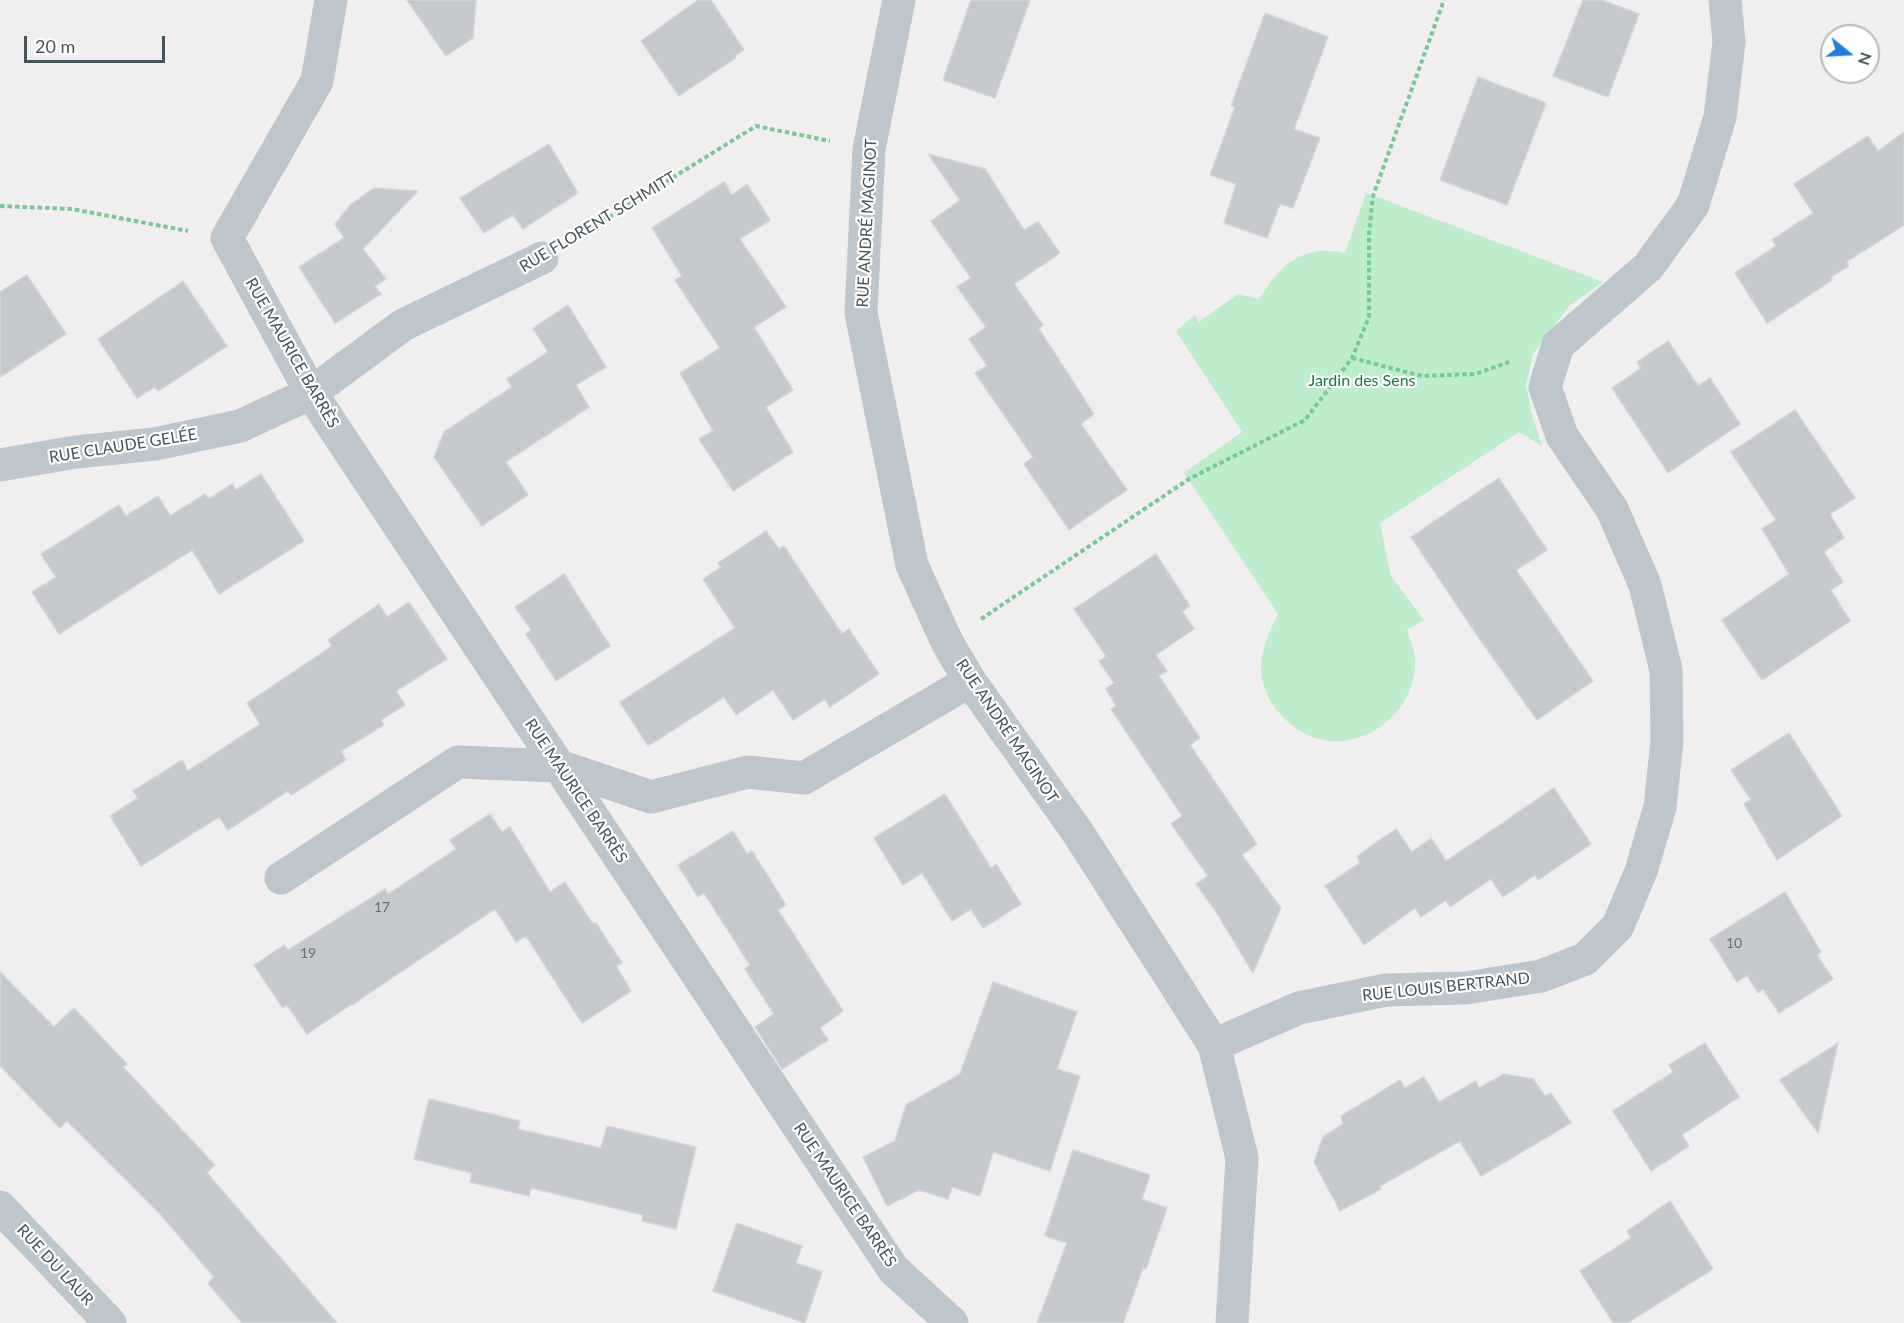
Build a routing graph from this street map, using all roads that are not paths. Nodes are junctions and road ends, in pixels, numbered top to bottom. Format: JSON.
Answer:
{"nodes":[{"id":1,"x":332,"y":0,"type":"edge"},
{"id":2,"x":899,"y":0,"type":"edge"},
{"id":3,"x":1725,"y":0,"type":"edge"},
{"id":4,"x":542,"y":258,"type":"road end"},
{"id":5,"x":310,"y":393,"type":"junction"},
{"id":6,"x":0,"y":465,"type":"edge"},
{"id":7,"x":970,"y":681,"type":"junction"},
{"id":8,"x":559,"y":766,"type":"junction"},
{"id":9,"x":281,"y":878,"type":"dead end"},
{"id":10,"x":1214,"y":1046,"type":"junction"},
{"id":11,"x":0,"y":1207,"type":"edge"},
{"id":12,"x":110,"y":1323,"type":"edge"},
{"id":13,"x":952,"y":1323,"type":"edge"},
{"id":14,"x":1232,"y":1323,"type":"edge"}],
"edges":[{"from":1,"to":5,"type":"street","name":"RUE MAURICE BARRÈS"},
{"from":2,"to":7,"type":"street","name":"RUE ANDRÉ MAGINOT"},
{"from":3,"to":10,"type":"street","name":"RUE LOUIS BERTRAND"},
{"from":4,"to":5,"type":"street","name":"RUE FLORENT SCHMITT"},
{"from":5,"to":6,"type":"street","name":"RUE CLAUDE GELÉE"},
{"from":5,"to":8,"type":"street","name":"RUE MAURICE BARRÈS"},
{"from":7,"to":8,"type":"street"},
{"from":7,"to":10,"type":"street","name":"RUE ANDRÉ MAGINOT"},
{"from":8,"to":9,"type":"street"},
{"from":8,"to":13,"type":"street","name":"RUE MAURICE BARRÈS"},
{"from":10,"to":14,"type":"street","name":"RUE ANDRÉ MAGINOT"},
{"from":11,"to":12,"type":"street","name":"RUE DU LAUR"}]}
